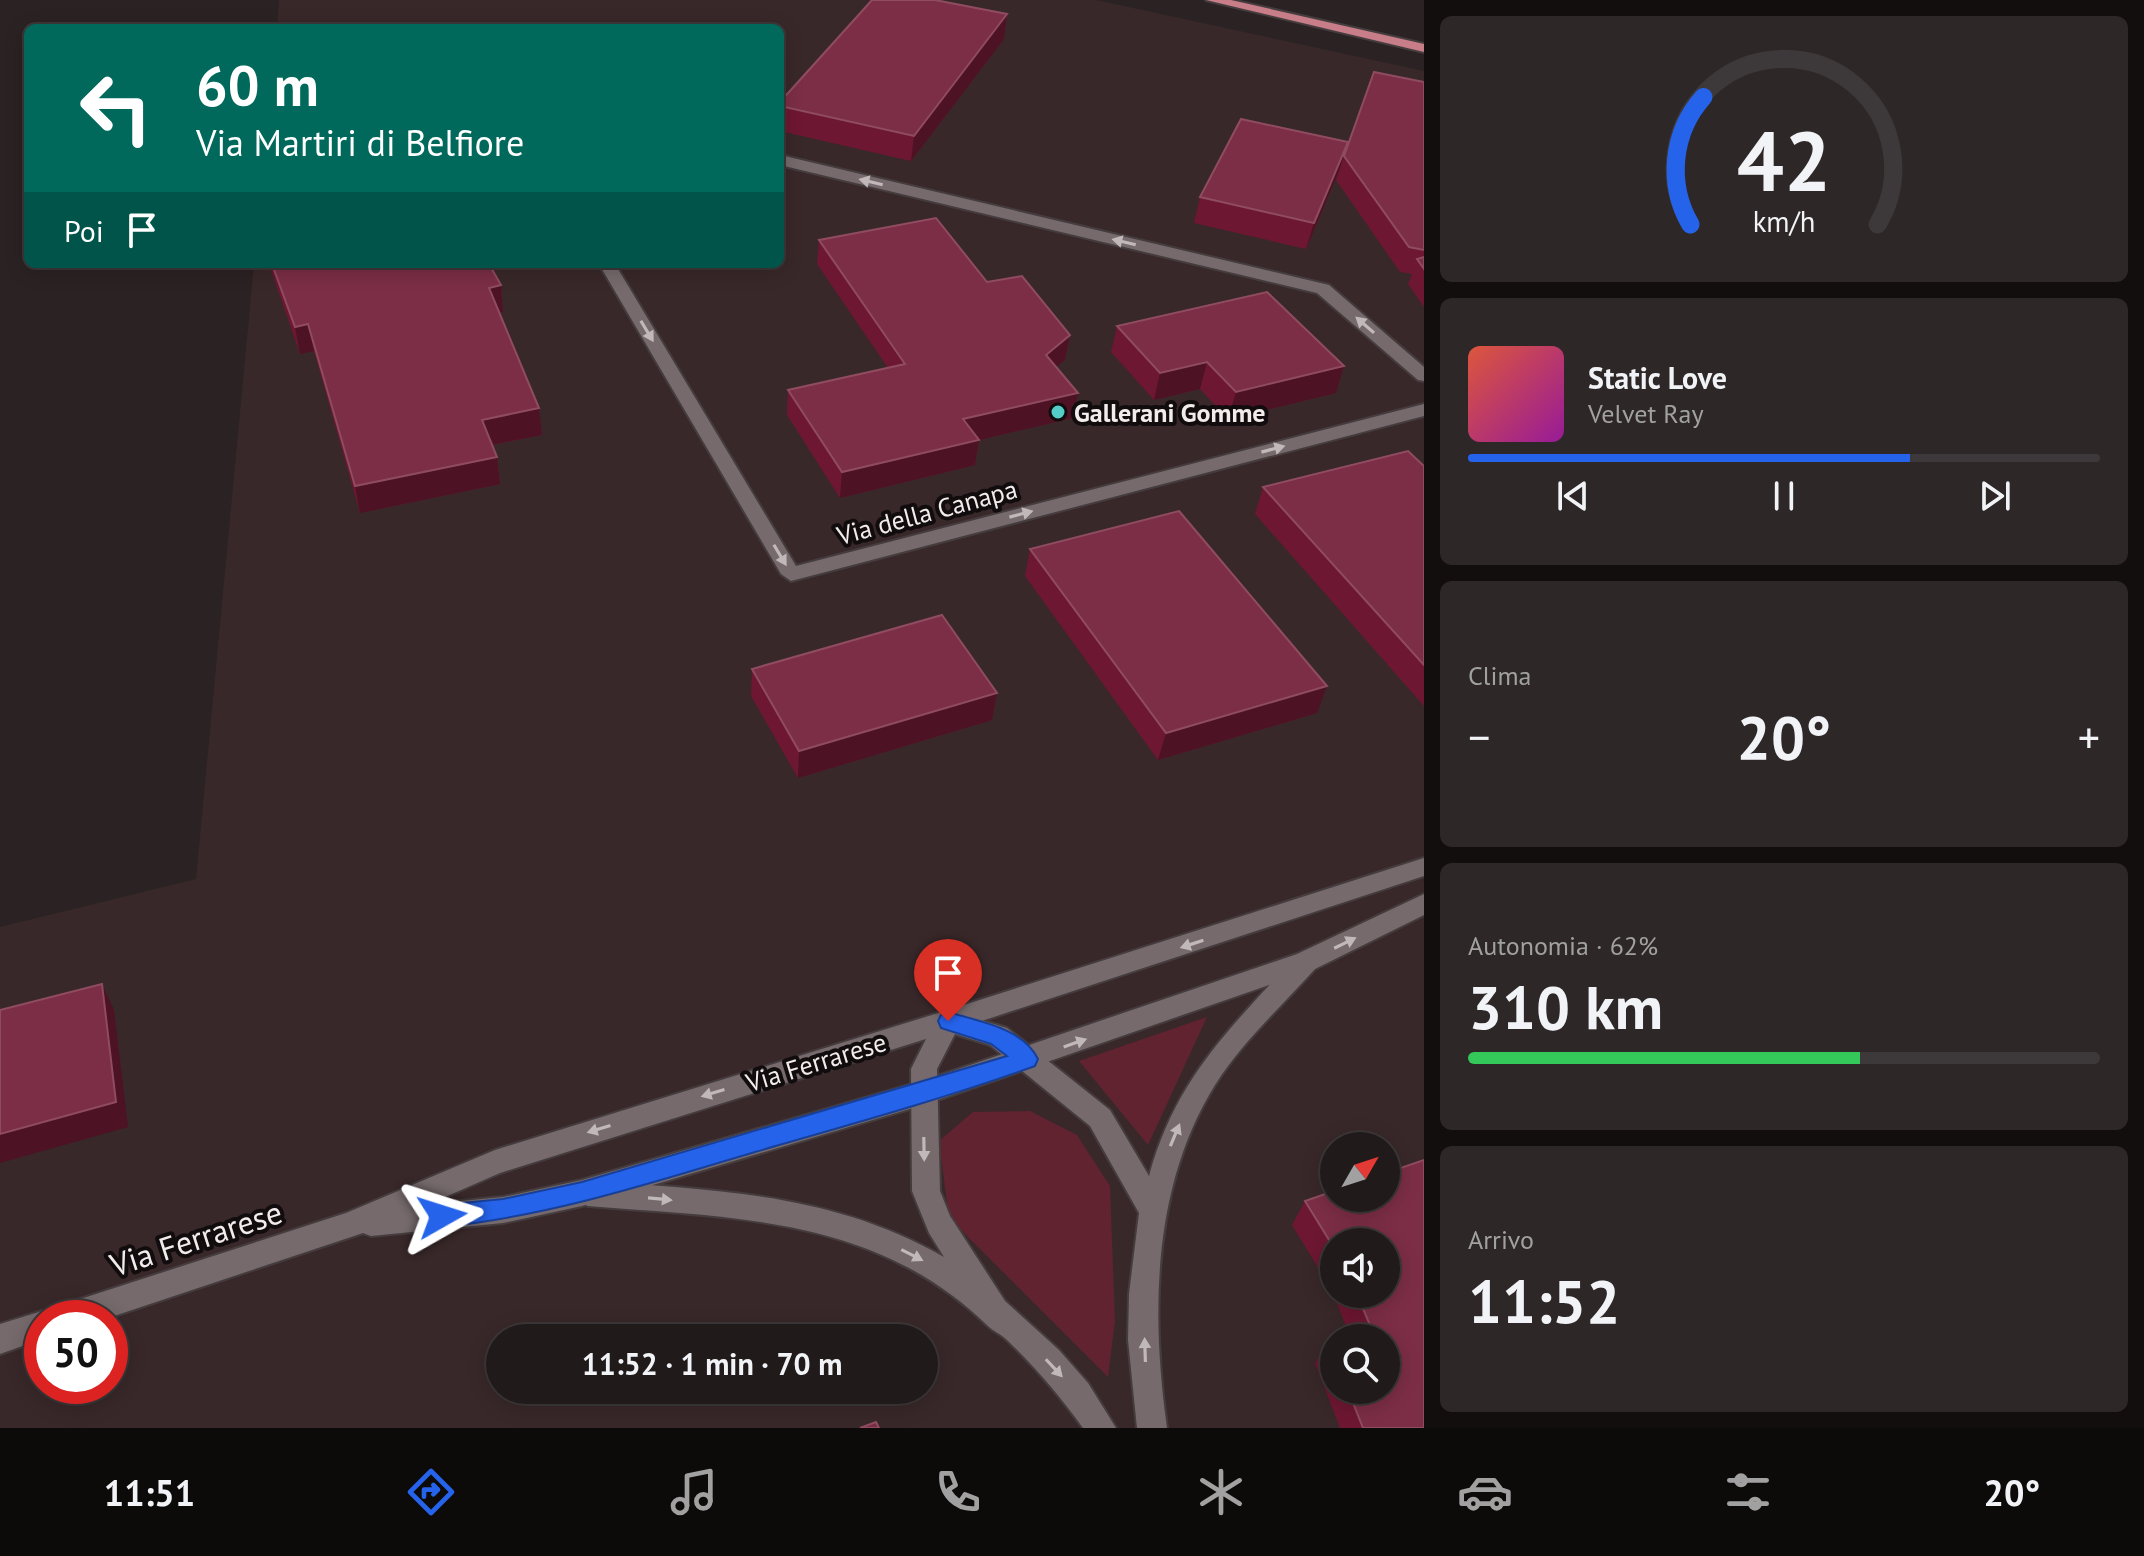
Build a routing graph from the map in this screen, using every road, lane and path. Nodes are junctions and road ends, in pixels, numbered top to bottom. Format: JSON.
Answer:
{"nodes":[{"id":1,"x":1213,"y":0,"type":"edge"},
{"id":2,"x":1424,"y":48,"type":"edge"},
{"id":3,"x":784,"y":161,"type":"edge"},
{"id":4,"x":609,"y":268,"type":"edge"},
{"id":5,"x":1424,"y":376,"type":"edge"},
{"id":6,"x":1424,"y":410,"type":"edge"},
{"id":7,"x":1424,"y":867,"type":"edge"},
{"id":8,"x":1424,"y":904,"type":"edge"},
{"id":9,"x":1306,"y":962,"type":"junction"},
{"id":10,"x":948,"y":1021,"type":"junction"},
{"id":11,"x":1027,"y":1059,"type":"junction"},
{"id":12,"x":923,"y":1093,"type":"junction"},
{"id":13,"x":582,"y":1193,"type":"junction"},
{"id":14,"x":1153,"y":1210,"type":"junction"},
{"id":15,"x":350,"y":1225,"type":"junction"},
{"id":16,"x":120,"y":1300,"type":"edge"},
{"id":17,"x":999,"y":1317,"type":"junction"},
{"id":18,"x":24,"y":1331,"type":"edge"},
{"id":19,"x":0,"y":1339,"type":"edge"},
{"id":20,"x":1101,"y":1428,"type":"edge"},
{"id":21,"x":1152,"y":1428,"type":"edge"}],
"edges":[{"from":1,"to":2,"type":"main road"},
{"from":5,"to":3,"type":"street","one_way":true},
{"from":4,"to":6,"type":"street","name":"Via della Canapa","one_way":true},
{"from":7,"to":10,"type":"street","name":"Via Ferrarese","one_way":true},
{"from":9,"to":8,"type":"street","name":"Via Ferrarese","one_way":true},
{"from":11,"to":9,"type":"street","name":"Via Ferrarese","one_way":true},
{"from":14,"to":9,"type":"street","one_way":true},
{"from":10,"to":11,"type":"street"},
{"from":10,"to":12,"type":"street"},
{"from":10,"to":15,"type":"street","name":"Via Ferrarese","one_way":true},
{"from":11,"to":12,"type":"street","name":"Via Ferrarese"},
{"from":11,"to":14,"type":"street"},
{"from":12,"to":13,"type":"street","name":"Via Ferrarese"},
{"from":12,"to":17,"type":"street","one_way":true},
{"from":13,"to":15,"type":"street","name":"Via Ferrarese"},
{"from":13,"to":17,"type":"street","one_way":true},
{"from":21,"to":14,"type":"street","one_way":true},
{"from":15,"to":16,"type":"street","name":"Via Ferrarese"},
{"from":17,"to":20,"type":"street","one_way":true},
{"from":18,"to":19,"type":"street"}]}
